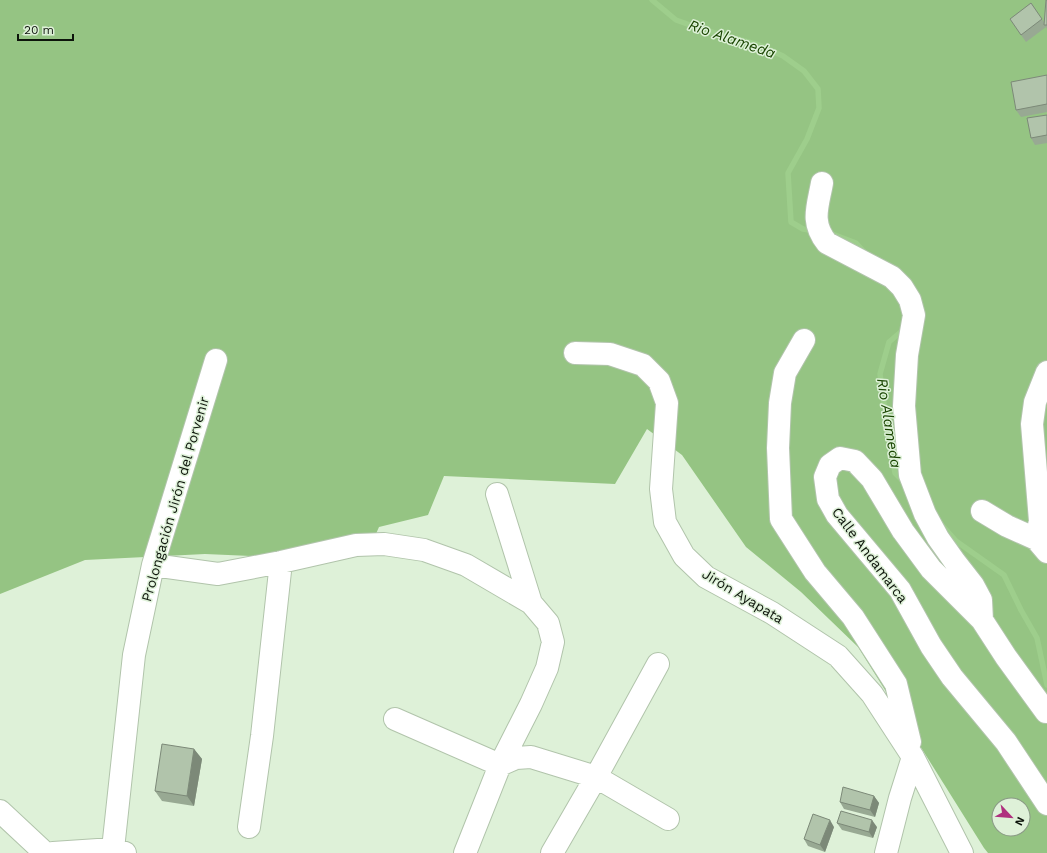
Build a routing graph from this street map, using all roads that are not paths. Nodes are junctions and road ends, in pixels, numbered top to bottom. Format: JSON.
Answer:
{"nodes":[{"id":1,"x":822,"y":183,"type":"dead end"},
{"id":2,"x":804,"y":340,"type":"dead end"},
{"id":3,"x":575,"y":353,"type":"dead end"},
{"id":4,"x":216,"y":360,"type":"dead end"},
{"id":5,"x":1047,"y":372,"type":"edge"},
{"id":6,"x":497,"y":494,"type":"dead end"},
{"id":7,"x":982,"y":511,"type":"dead end"},
{"id":8,"x":1042,"y":545,"type":"edge"},
{"id":9,"x":281,"y":562,"type":"junction"},
{"id":10,"x":153,"y":565,"type":"junction"},
{"id":11,"x":531,"y":603,"type":"junction"},
{"id":12,"x":982,"y":620,"type":"junction"},
{"id":13,"x":658,"y":664,"type":"dead end"},
{"id":14,"x":1046,"y":712,"type":"edge"},
{"id":15,"x":395,"y":719,"type":"dead end"},
{"id":16,"x":913,"y":757,"type":"junction"},
{"id":17,"x":500,"y":765,"type":"junction"},
{"id":18,"x":596,"y":776,"type":"junction"},
{"id":19,"x":1047,"y":804,"type":"edge"},
{"id":20,"x":0,"y":811,"type":"edge"},
{"id":21,"x":668,"y":819,"type":"dead end"},
{"id":22,"x":249,"y":827,"type":"dead end"},
{"id":23,"x":116,"y":852,"type":"edge"},
{"id":24,"x":45,"y":853,"type":"edge"},
{"id":25,"x":53,"y":853,"type":"edge"},
{"id":26,"x":465,"y":853,"type":"edge"},
{"id":27,"x":552,"y":853,"type":"edge"},
{"id":28,"x":886,"y":853,"type":"edge"},
{"id":29,"x":962,"y":853,"type":"edge"}],
"edges":[{"from":1,"to":12,"type":"street"},
{"from":2,"to":16,"type":"street"},
{"from":3,"to":16,"type":"street","name":"Jirón Ayapata"},
{"from":4,"to":10,"type":"street","name":"Prolongación Jirón del Porvenir"},
{"from":5,"to":8,"type":"street"},
{"from":6,"to":11,"type":"street"},
{"from":7,"to":8,"type":"street"},
{"from":9,"to":10,"type":"street"},
{"from":9,"to":11,"type":"street"},
{"from":9,"to":22,"type":"street"},
{"from":10,"to":23,"type":"street","name":"Prolongación Jirón del Porvenir"},
{"from":11,"to":17,"type":"street"},
{"from":12,"to":14,"type":"street","name":"Calle Andamarca"},
{"from":12,"to":19,"type":"street","name":"Calle Andamarca"},
{"from":13,"to":18,"type":"street"},
{"from":15,"to":17,"type":"street"},
{"from":16,"to":28,"type":"street"},
{"from":16,"to":29,"type":"street","name":"Jirón Ayapata"},
{"from":17,"to":18,"type":"street"},
{"from":17,"to":26,"type":"street"},
{"from":18,"to":21,"type":"street"},
{"from":18,"to":27,"type":"street"},
{"from":20,"to":24,"type":"street"},
{"from":23,"to":25,"type":"street"}]}
